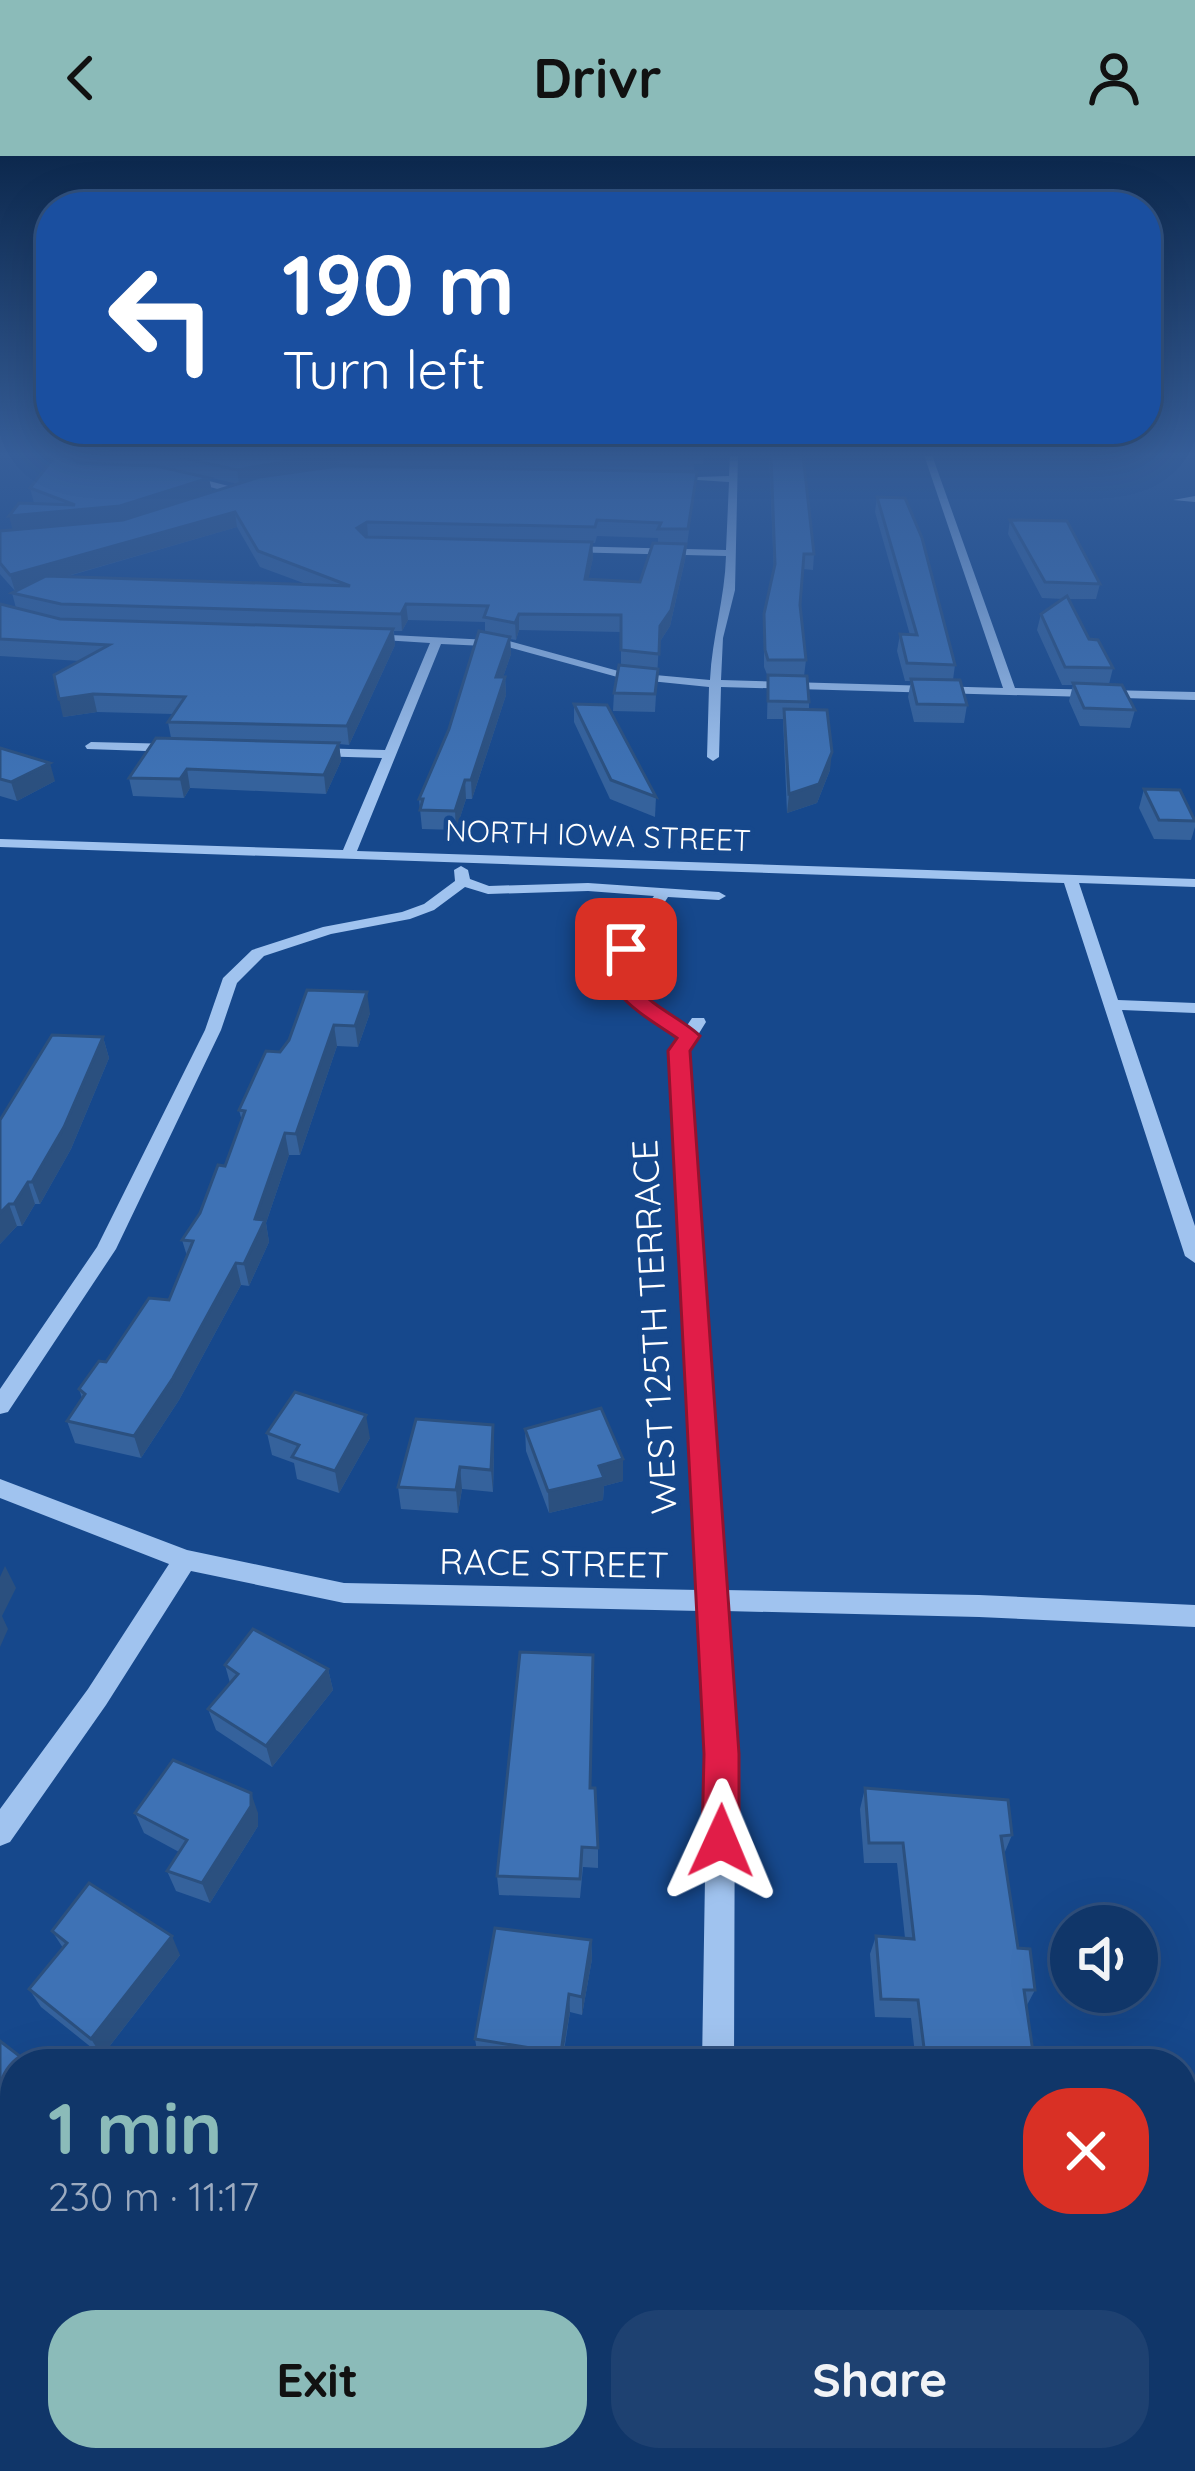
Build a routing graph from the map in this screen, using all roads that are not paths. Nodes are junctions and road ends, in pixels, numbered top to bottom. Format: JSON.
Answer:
{"nodes":[{"id":1,"x":731,"y":563,"type":"edge"},
{"id":2,"x":966,"y":563,"type":"edge"},
{"id":3,"x":348,"y":637,"type":"edge"},
{"id":4,"x":437,"y":639,"type":"junction"},
{"id":5,"x":714,"y":684,"type":"junction"},
{"id":6,"x":1010,"y":690,"type":"junction"},
{"id":7,"x":1195,"y":696,"type":"edge"},
{"id":8,"x":92,"y":746,"type":"dead end"},
{"id":9,"x":184,"y":748,"type":"edge"},
{"id":10,"x":300,"y":751,"type":"edge"},
{"id":11,"x":392,"y":754,"type":"junction"},
{"id":12,"x":713,"y":757,"type":"dead end"},
{"id":13,"x":0,"y":843,"type":"edge"},
{"id":14,"x":349,"y":854,"type":"junction"},
{"id":15,"x":459,"y":858,"type":"junction"},
{"id":16,"x":1070,"y":879,"type":"junction"},
{"id":17,"x":463,"y":882,"type":"junction"},
{"id":18,"x":1195,"y":883,"type":"edge"},
{"id":19,"x":661,"y":896,"type":"junction"},
{"id":20,"x":719,"y":896,"type":"dead end"},
{"id":21,"x":1116,"y":1005,"type":"junction"},
{"id":22,"x":1195,"y":1008,"type":"edge"},
{"id":23,"x":1195,"y":1256,"type":"edge"},
{"id":24,"x":0,"y":1406,"type":"edge"},
{"id":25,"x":0,"y":1487,"type":"edge"},
{"id":26,"x":185,"y":1560,"type":"junction"},
{"id":27,"x":712,"y":1602,"type":"junction"},
{"id":28,"x":1195,"y":1616,"type":"edge"},
{"id":29,"x":0,"y":1832,"type":"edge"},
{"id":30,"x":718,"y":2049,"type":"edge"}],
"edges":[{"from":1,"to":5,"type":"street"},
{"from":2,"to":6,"type":"street"},
{"from":3,"to":4,"type":"street"},
{"from":4,"to":5,"type":"street"},
{"from":4,"to":11,"type":"street"},
{"from":5,"to":6,"type":"street"},
{"from":5,"to":12,"type":"street"},
{"from":6,"to":7,"type":"street"},
{"from":8,"to":9,"type":"street"},
{"from":10,"to":11,"type":"street"},
{"from":11,"to":14,"type":"street"},
{"from":13,"to":14,"type":"street","name":"NORTH IOWA STREET"},
{"from":14,"to":15,"type":"street","name":"NORTH IOWA STREET"},
{"from":15,"to":16,"type":"street","name":"NORTH IOWA STREET"},
{"from":15,"to":17,"type":"street"},
{"from":16,"to":18,"type":"street","name":"NORTH IOWA STREET"},
{"from":16,"to":21,"type":"street"},
{"from":17,"to":19,"type":"street"},
{"from":17,"to":24,"type":"street"},
{"from":19,"to":20,"type":"street"},
{"from":19,"to":27,"type":"street","name":"WEST 125TH TERRACE"},
{"from":21,"to":22,"type":"street"},
{"from":21,"to":23,"type":"street"},
{"from":25,"to":26,"type":"street","name":"RACE STREET"},
{"from":26,"to":27,"type":"street","name":"RACE STREET"},
{"from":26,"to":29,"type":"street"},
{"from":27,"to":28,"type":"street","name":"RACE STREET"},
{"from":27,"to":30,"type":"street","name":"WEST 125TH TERRACE"}]}
